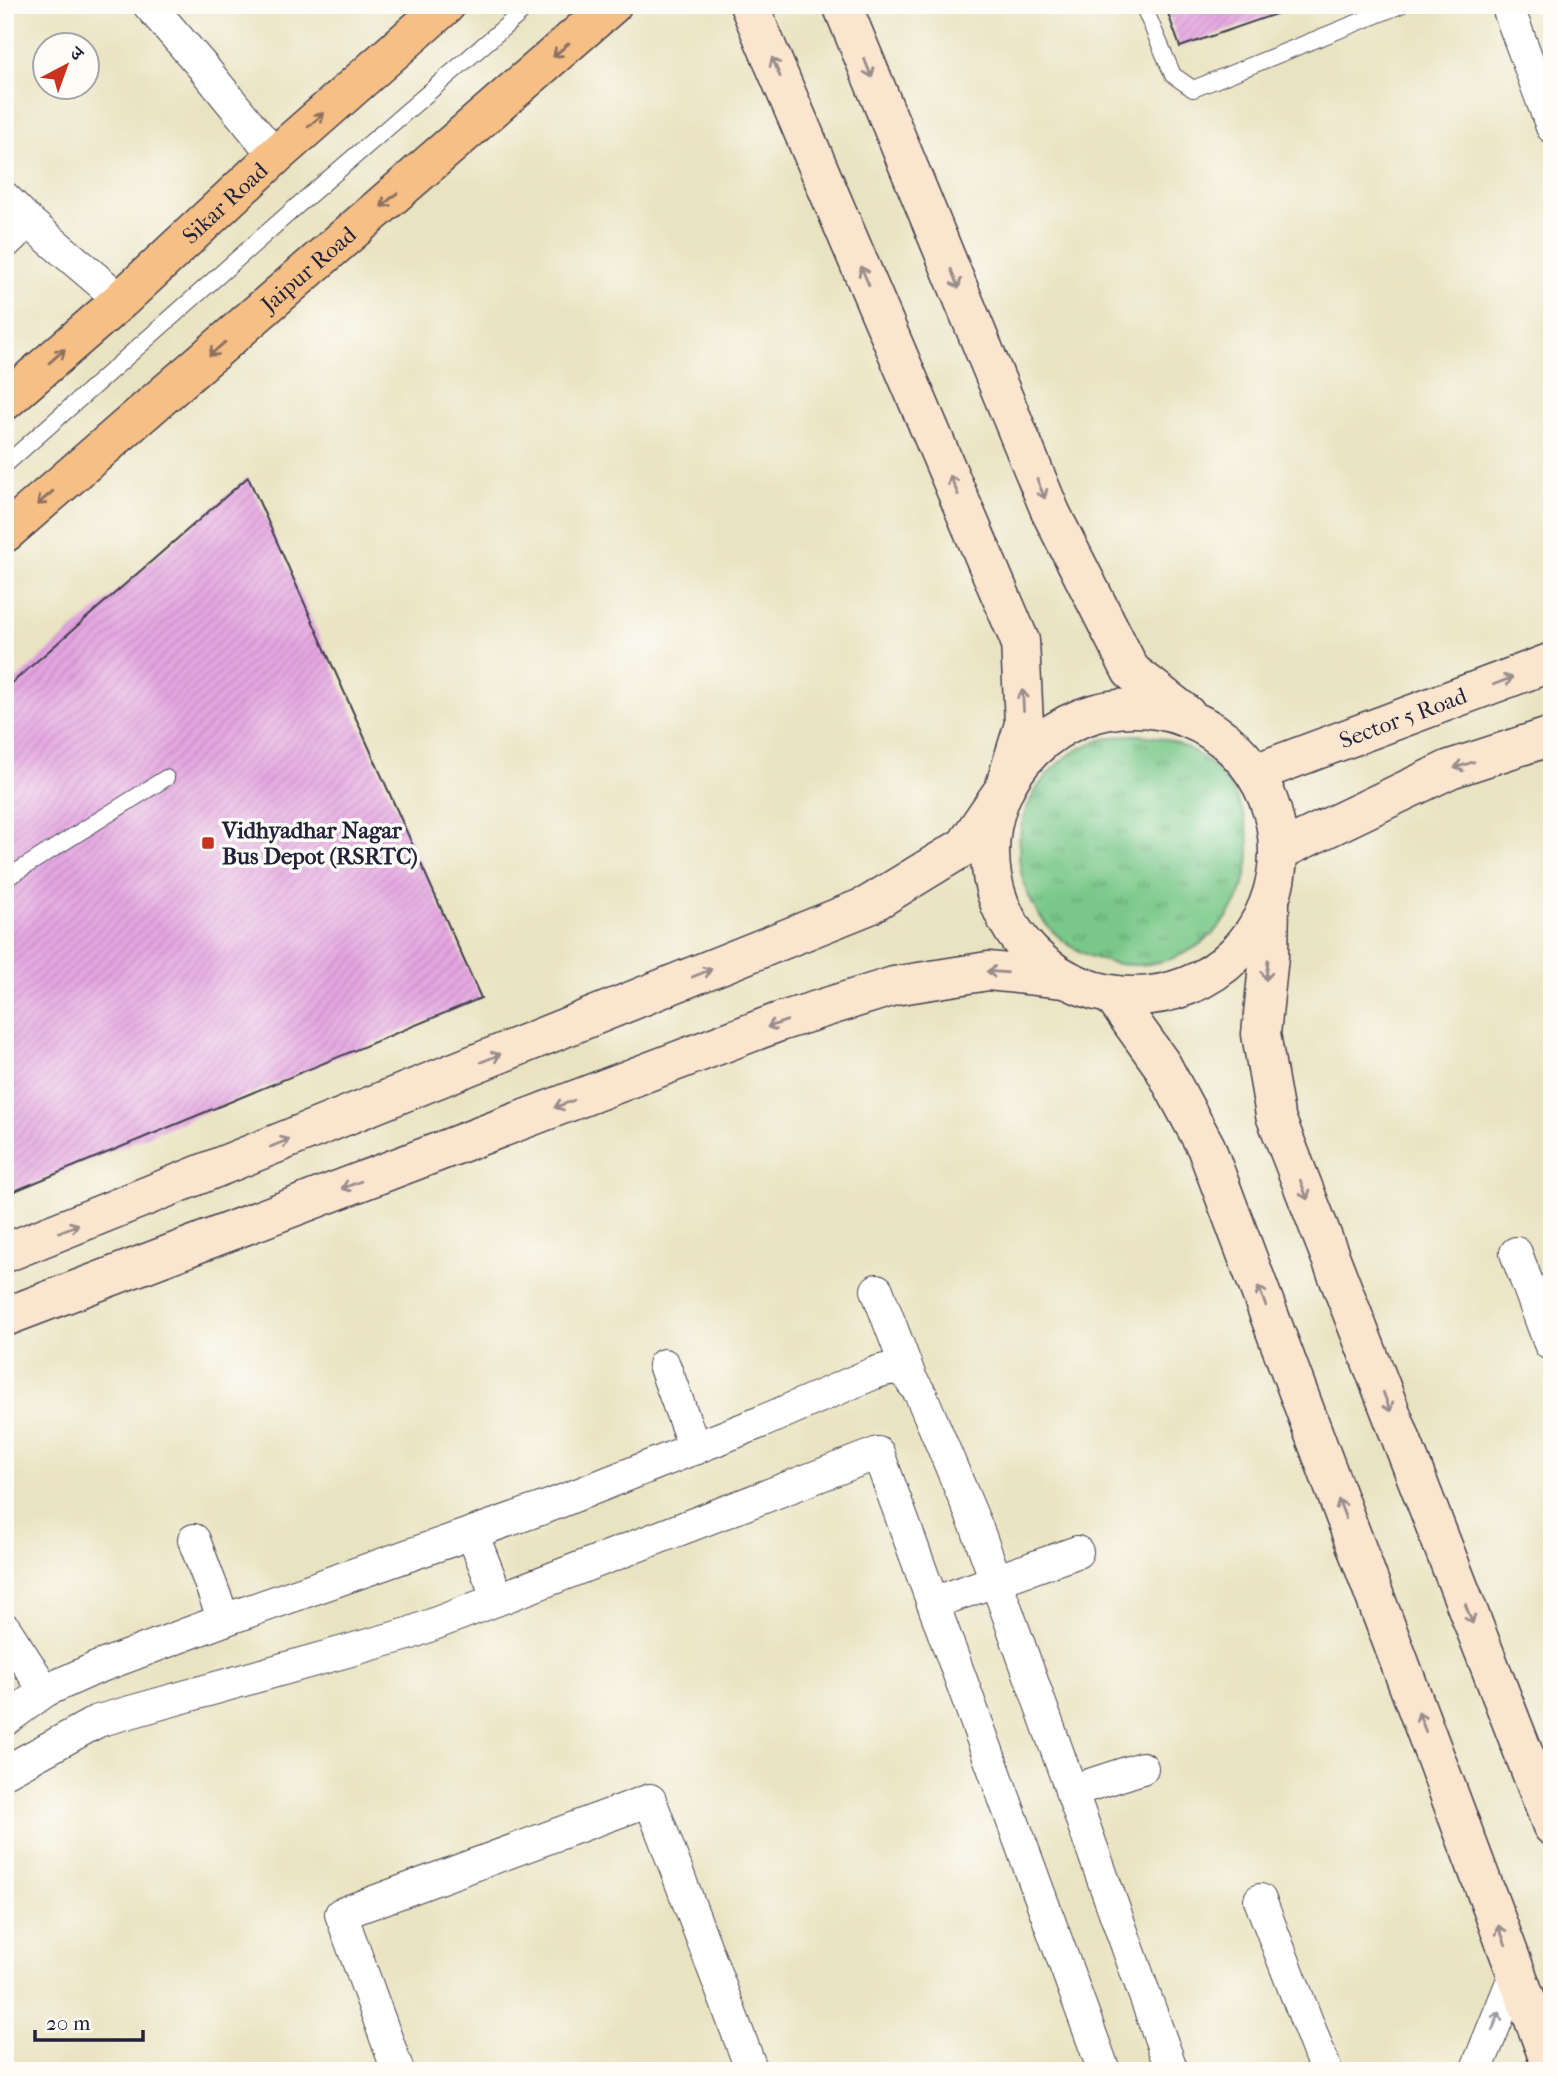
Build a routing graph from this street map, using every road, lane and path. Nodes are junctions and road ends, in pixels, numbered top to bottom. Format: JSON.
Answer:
{"nodes":[{"id":1,"x":149,"y":5,"type":"edge"},
{"id":2,"x":446,"y":5,"type":"edge"},
{"id":3,"x":530,"y":5,"type":"edge"},
{"id":4,"x":612,"y":5,"type":"edge"},
{"id":5,"x":749,"y":5,"type":"edge"},
{"id":6,"x":842,"y":5,"type":"edge"},
{"id":7,"x":1143,"y":5,"type":"edge"},
{"id":8,"x":1401,"y":5,"type":"edge"},
{"id":9,"x":1507,"y":5,"type":"edge"},
{"id":10,"x":1552,"y":127,"type":"edge"},
{"id":11,"x":275,"y":156,"type":"junction"},
{"id":12,"x":5,"y":198,"type":"edge"},
{"id":13,"x":16,"y":232,"type":"edge"},
{"id":14,"x":121,"y":300,"type":"junction"},
{"id":15,"x":5,"y":401,"type":"edge"},
{"id":16,"x":5,"y":465,"type":"edge"},
{"id":17,"x":5,"y":533,"type":"edge"},
{"id":18,"x":1552,"y":662,"type":"edge"},
{"id":19,"x":1196,"y":722,"type":"junction"},
{"id":20,"x":1552,"y":736,"type":"edge"},
{"id":21,"x":1255,"y":774,"type":"junction"},
{"id":22,"x":166,"y":778,"type":"dead end"},
{"id":23,"x":1004,"y":789,"type":"junction"},
{"id":24,"x":1279,"y":851,"type":"junction"},
{"id":25,"x":5,"y":878,"type":"edge"},
{"id":26,"x":1270,"y":901,"type":"junction"},
{"id":27,"x":1065,"y":979,"type":"junction"},
{"id":28,"x":1112,"y":995,"type":"junction"},
{"id":29,"x":5,"y":1253,"type":"edge"},
{"id":30,"x":1516,"y":1253,"type":"dead end"},
{"id":31,"x":877,"y":1290,"type":"dead end"},
{"id":32,"x":5,"y":1317,"type":"edge"},
{"id":33,"x":1552,"y":1343,"type":"edge"},
{"id":34,"x":664,"y":1365,"type":"dead end"},
{"id":35,"x":912,"y":1382,"type":"junction"},
{"id":36,"x":695,"y":1449,"type":"junction"},
{"id":37,"x":472,"y":1533,"type":"junction"},
{"id":38,"x":194,"y":1540,"type":"dead end"},
{"id":39,"x":1077,"y":1552,"type":"dead end"},
{"id":40,"x":996,"y":1581,"type":"junction"},
{"id":41,"x":498,"y":1599,"type":"junction"},
{"id":42,"x":933,"y":1603,"type":"junction"},
{"id":43,"x":224,"y":1620,"type":"junction"},
{"id":44,"x":5,"y":1629,"type":"edge"},
{"id":45,"x":45,"y":1691,"type":"junction"},
{"id":46,"x":5,"y":1720,"type":"edge"},
{"id":47,"x":1142,"y":1768,"type":"dead end"},
{"id":48,"x":5,"y":1772,"type":"edge"},
{"id":49,"x":1071,"y":1791,"type":"junction"},
{"id":50,"x":1552,"y":1826,"type":"edge"},
{"id":51,"x":1260,"y":1900,"type":"dead end"},
{"id":52,"x":1516,"y":1972,"type":"junction"},
{"id":53,"x":1552,"y":2068,"type":"edge"},
{"id":54,"x":398,"y":2071,"type":"edge"},
{"id":55,"x":752,"y":2071,"type":"edge"},
{"id":56,"x":1104,"y":2071,"type":"edge"},
{"id":57,"x":1172,"y":2071,"type":"edge"},
{"id":58,"x":1326,"y":2071,"type":"edge"},
{"id":59,"x":1476,"y":2071,"type":"edge"}],
"edges":[{"from":1,"to":11,"type":"street"},
{"from":11,"to":2,"type":"main road","name":"Sikar Road","one_way":true},
{"from":3,"to":16,"type":"lane"},
{"from":4,"to":17,"type":"main road","name":"Jaipur Road","one_way":true},
{"from":23,"to":5,"type":"main road","one_way":true},
{"from":6,"to":19,"type":"main road","one_way":true},
{"from":7,"to":8,"type":"lane"},
{"from":9,"to":10,"type":"street"},
{"from":11,"to":14,"type":"main road","name":"Sikar Road"},
{"from":12,"to":13,"type":"street"},
{"from":13,"to":14,"type":"street"},
{"from":15,"to":14,"type":"main road","name":"Sikar Road","one_way":true},
{"from":21,"to":18,"type":"main road","name":"Sector 5 Road","one_way":true},
{"from":19,"to":21,"type":"main road"},
{"from":19,"to":23,"type":"main road"},
{"from":20,"to":24,"type":"main road","one_way":true},
{"from":21,"to":24,"type":"main road"},
{"from":22,"to":25,"type":"lane"},
{"from":23,"to":27,"type":"main road"},
{"from":29,"to":23,"type":"main road","one_way":true},
{"from":24,"to":26,"type":"main road"},
{"from":26,"to":28,"type":"main road"},
{"from":26,"to":50,"type":"main road","one_way":true},
{"from":27,"to":28,"type":"main road"},
{"from":27,"to":32,"type":"main road","one_way":true},
{"from":52,"to":28,"type":"main road","one_way":true},
{"from":30,"to":33,"type":"street"},
{"from":31,"to":35,"type":"street"},
{"from":34,"to":36,"type":"street"},
{"from":35,"to":36,"type":"street"},
{"from":35,"to":40,"type":"street"},
{"from":36,"to":37,"type":"street"},
{"from":37,"to":41,"type":"street"},
{"from":37,"to":43,"type":"street"},
{"from":38,"to":43,"type":"street"},
{"from":39,"to":40,"type":"street"},
{"from":40,"to":42,"type":"street"},
{"from":40,"to":49,"type":"street"},
{"from":41,"to":42,"type":"street"},
{"from":41,"to":48,"type":"street"},
{"from":42,"to":56,"type":"street"},
{"from":43,"to":45,"type":"street"},
{"from":44,"to":45,"type":"street"},
{"from":45,"to":46,"type":"street"},
{"from":47,"to":49,"type":"street"},
{"from":49,"to":57,"type":"street"},
{"from":51,"to":58,"type":"street"},
{"from":52,"to":53,"type":"main road"},
{"from":59,"to":52,"type":"street","one_way":true},
{"from":54,"to":55,"type":"street"}]}
